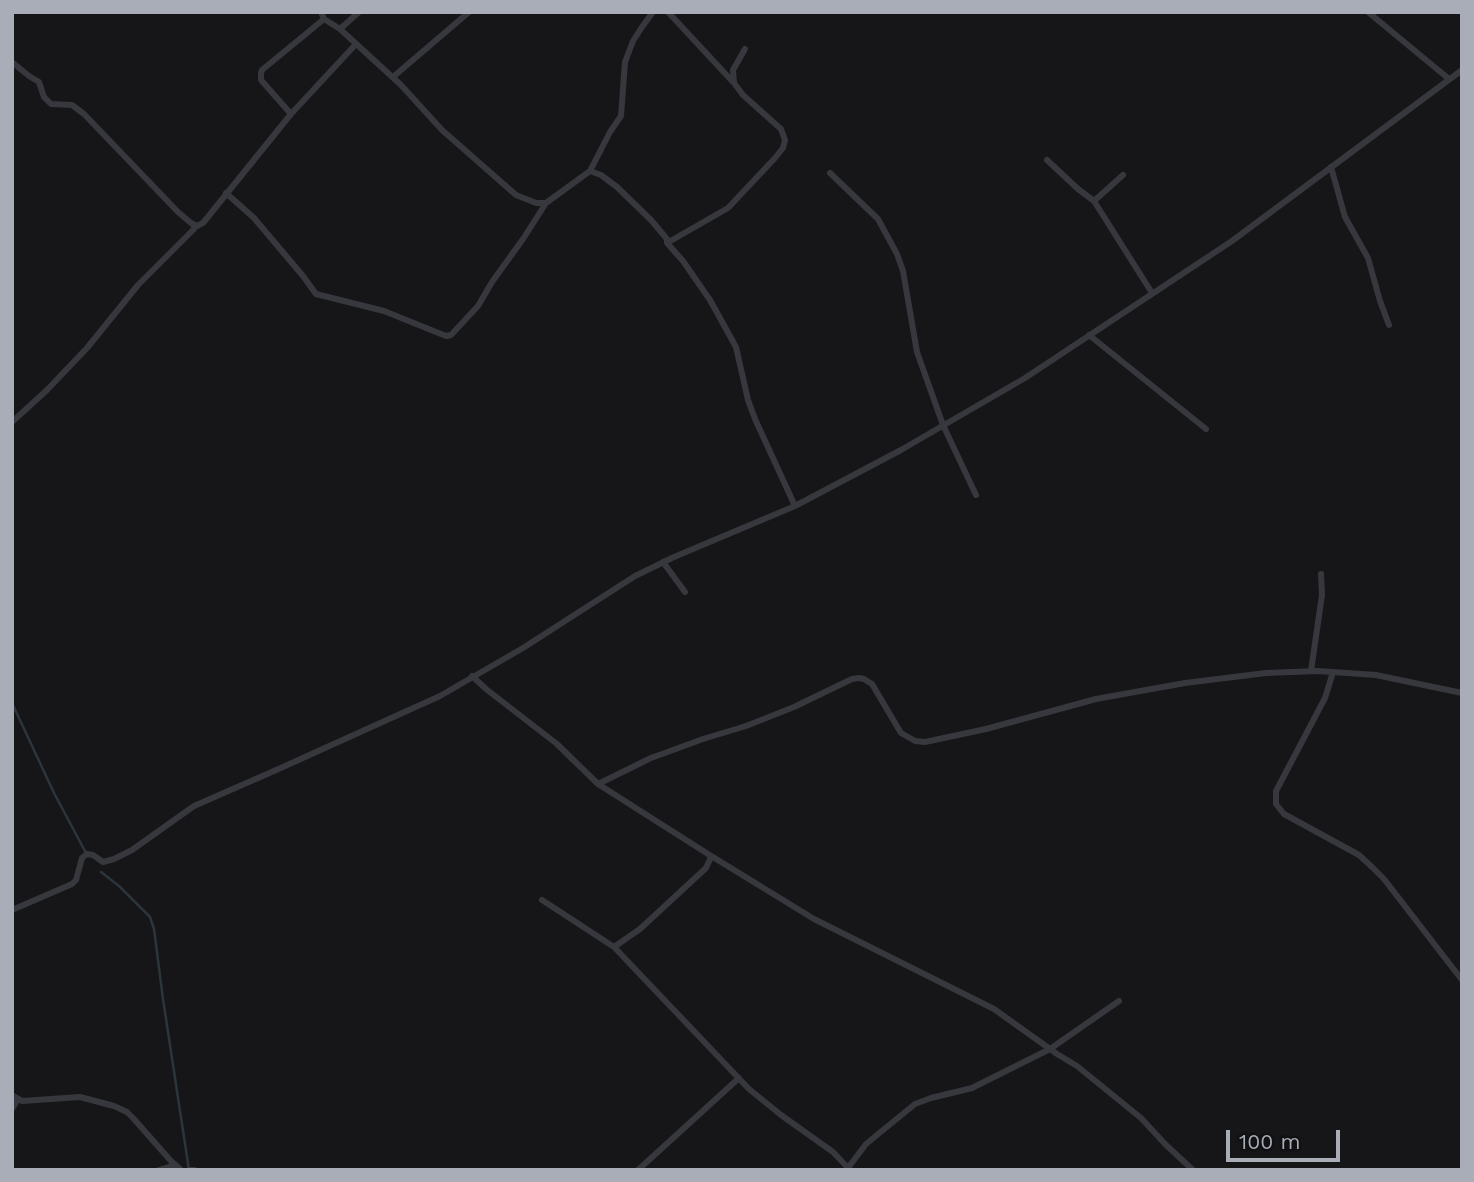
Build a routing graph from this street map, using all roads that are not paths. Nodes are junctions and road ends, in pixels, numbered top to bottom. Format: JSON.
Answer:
{"nodes":[{"id":1,"x":359,"y":12,"type":"edge"},
{"id":2,"x":469,"y":12,"type":"edge"},
{"id":3,"x":653,"y":12,"type":"edge"},
{"id":4,"x":668,"y":12,"type":"edge"},
{"id":5,"x":1368,"y":12,"type":"edge"},
{"id":6,"x":323,"y":16,"type":"edge"},
{"id":7,"x":340,"y":29,"type":"junction"},
{"id":8,"x":356,"y":44,"type":"junction"},
{"id":9,"x":745,"y":49,"type":"dead end"},
{"id":10,"x":12,"y":62,"type":"edge"},
{"id":11,"x":1462,"y":69,"type":"edge"},
{"id":12,"x":393,"y":77,"type":"junction"},
{"id":13,"x":1449,"y":79,"type":"junction"},
{"id":14,"x":734,"y":83,"type":"junction"},
{"id":15,"x":291,"y":114,"type":"junction"},
{"id":16,"x":1047,"y":160,"type":"dead end"},
{"id":17,"x":1331,"y":167,"type":"junction"},
{"id":18,"x":590,"y":171,"type":"junction"},
{"id":19,"x":830,"y":173,"type":"dead end"},
{"id":20,"x":1123,"y":175,"type":"dead end"},
{"id":21,"x":226,"y":193,"type":"junction"},
{"id":22,"x":1094,"y":201,"type":"junction"},
{"id":23,"x":546,"y":203,"type":"junction"},
{"id":24,"x":194,"y":225,"type":"junction"},
{"id":25,"x":667,"y":243,"type":"junction"},
{"id":26,"x":1152,"y":293,"type":"junction"},
{"id":27,"x":1389,"y":325,"type":"dead end"},
{"id":28,"x":1089,"y":335,"type":"junction"},
{"id":29,"x":12,"y":422,"type":"edge"},
{"id":30,"x":943,"y":425,"type":"junction"},
{"id":31,"x":1206,"y":429,"type":"dead end"},
{"id":32,"x":976,"y":495,"type":"dead end"},
{"id":33,"x":795,"y":506,"type":"junction"},
{"id":34,"x":663,"y":562,"type":"junction"},
{"id":35,"x":1321,"y":574,"type":"dead end"},
{"id":36,"x":685,"y":592,"type":"dead end"},
{"id":37,"x":1311,"y":671,"type":"junction"},
{"id":38,"x":1333,"y":672,"type":"junction"},
{"id":39,"x":472,"y":676,"type":"junction"},
{"id":40,"x":1462,"y":693,"type":"edge"},
{"id":41,"x":598,"y":784,"type":"junction"},
{"id":42,"x":708,"y":854,"type":"junction"},
{"id":43,"x":542,"y":900,"type":"dead end"},
{"id":44,"x":12,"y":910,"type":"edge"},
{"id":45,"x":614,"y":947,"type":"junction"},
{"id":46,"x":1462,"y":981,"type":"edge"},
{"id":47,"x":1119,"y":1001,"type":"dead end"},
{"id":48,"x":1050,"y":1049,"type":"junction"},
{"id":49,"x":739,"y":1078,"type":"junction"},
{"id":50,"x":15,"y":1097,"type":"edge"},
{"id":51,"x":12,"y":1109,"type":"edge"},
{"id":52,"x":178,"y":1167,"type":"edge"},
{"id":53,"x":849,"y":1169,"type":"edge"},
{"id":54,"x":159,"y":1170,"type":"edge"},
{"id":55,"x":638,"y":1170,"type":"edge"},
{"id":56,"x":1193,"y":1170,"type":"edge"}],
"edges":[{"from":1,"to":7,"type":"street"},
{"from":2,"to":12,"type":"street"},
{"from":3,"to":18,"type":"street"},
{"from":4,"to":14,"type":"street"},
{"from":5,"to":13,"type":"street"},
{"from":6,"to":7,"type":"street"},
{"from":6,"to":15,"type":"street"},
{"from":7,"to":8,"type":"street"},
{"from":8,"to":12,"type":"street"},
{"from":8,"to":15,"type":"street"},
{"from":9,"to":14,"type":"street"},
{"from":10,"to":24,"type":"street"},
{"from":11,"to":13,"type":"street"},
{"from":12,"to":23,"type":"street"},
{"from":13,"to":17,"type":"street"},
{"from":14,"to":25,"type":"street"},
{"from":15,"to":21,"type":"street"},
{"from":16,"to":22,"type":"street"},
{"from":17,"to":26,"type":"street"},
{"from":17,"to":27,"type":"street"},
{"from":18,"to":23,"type":"street"},
{"from":18,"to":25,"type":"street"},
{"from":19,"to":30,"type":"street"},
{"from":20,"to":22,"type":"street"},
{"from":21,"to":23,"type":"street"},
{"from":21,"to":24,"type":"street"},
{"from":22,"to":26,"type":"street"},
{"from":24,"to":29,"type":"street"},
{"from":25,"to":33,"type":"street"},
{"from":26,"to":28,"type":"street"},
{"from":28,"to":30,"type":"street"},
{"from":28,"to":31,"type":"street"},
{"from":30,"to":32,"type":"street"},
{"from":30,"to":33,"type":"street"},
{"from":33,"to":34,"type":"street"},
{"from":34,"to":36,"type":"street"},
{"from":34,"to":39,"type":"street"},
{"from":35,"to":37,"type":"street"},
{"from":37,"to":38,"type":"street"},
{"from":37,"to":41,"type":"street"},
{"from":38,"to":40,"type":"street"},
{"from":38,"to":46,"type":"street"},
{"from":39,"to":41,"type":"street"},
{"from":39,"to":44,"type":"street"},
{"from":41,"to":42,"type":"street"},
{"from":42,"to":45,"type":"street"},
{"from":42,"to":48,"type":"street"},
{"from":43,"to":45,"type":"street"},
{"from":45,"to":49,"type":"street"},
{"from":47,"to":48,"type":"street"},
{"from":48,"to":53,"type":"street"},
{"from":48,"to":56,"type":"street"},
{"from":49,"to":53,"type":"street"},
{"from":49,"to":55,"type":"street"},
{"from":50,"to":51,"type":"street"},
{"from":50,"to":52,"type":"street"},
{"from":52,"to":54,"type":"street"}]}
